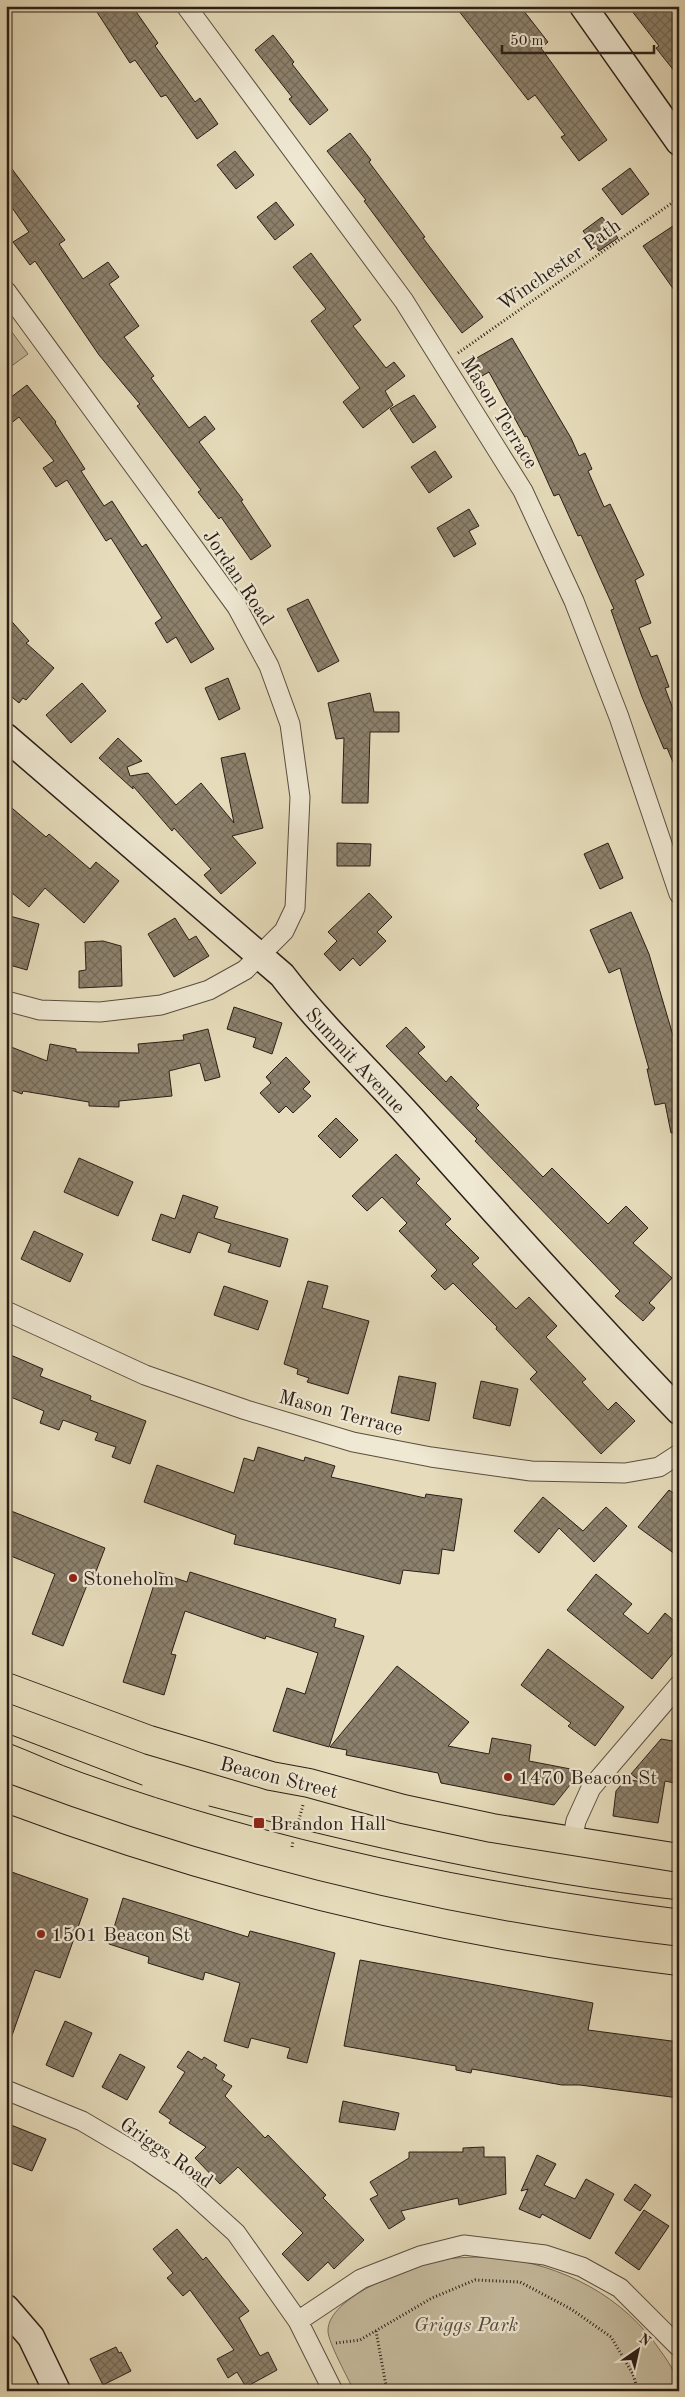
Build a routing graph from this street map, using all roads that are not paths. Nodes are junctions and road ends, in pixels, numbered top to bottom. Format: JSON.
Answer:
{"nodes":[{"id":1,"x":186,"y":6,"type":"edge"},
{"id":2,"x":582,"y":6,"type":"edge"},
{"id":3,"x":679,"y":142,"type":"edge"},
{"id":4,"x":6,"y":291,"type":"edge"},
{"id":5,"x":6,"y":737,"type":"edge"},
{"id":6,"x":679,"y":894,"type":"edge"},
{"id":7,"x":260,"y":956,"type":"junction"},
{"id":8,"x":6,"y":1001,"type":"edge"},
{"id":9,"x":6,"y":1311,"type":"edge"},
{"id":10,"x":679,"y":1411,"type":"edge"},
{"id":11,"x":679,"y":1454,"type":"edge"},
{"id":12,"x":679,"y":1685,"type":"edge"},
{"id":13,"x":6,"y":1687,"type":"edge"},
{"id":14,"x":6,"y":1798,"type":"edge"},
{"id":15,"x":572,"y":1841,"type":"junction"},
{"id":16,"x":679,"y":1858,"type":"edge"},
{"id":17,"x":679,"y":1961,"type":"edge"},
{"id":18,"x":6,"y":2090,"type":"edge"},
{"id":19,"x":6,"y":2308,"type":"edge"},
{"id":20,"x":298,"y":2321,"type":"junction"},
{"id":21,"x":679,"y":2347,"type":"edge"},
{"id":22,"x":57,"y":2391,"type":"edge"},
{"id":23,"x":334,"y":2391,"type":"edge"}],
"edges":[{"from":1,"to":6,"type":"street","name":"Mason Terrace"},
{"from":2,"to":3,"type":"street"},
{"from":4,"to":7,"type":"street","name":"Jordan Road"},
{"from":5,"to":7,"type":"street","name":"Summit Avenue"},
{"from":7,"to":8,"type":"street","name":"Jordan Road"},
{"from":7,"to":10,"type":"street","name":"Summit Avenue"},
{"from":9,"to":11,"type":"street","name":"Mason Terrace"},
{"from":12,"to":15,"type":"street"},
{"from":13,"to":15,"type":"main road","name":"Beacon Street"},
{"from":14,"to":17,"type":"main road"},
{"from":15,"to":16,"type":"main road","name":"Beacon Street"},
{"from":18,"to":20,"type":"street","name":"Griggs Road"},
{"from":19,"to":22,"type":"street"},
{"from":20,"to":21,"type":"street"},
{"from":20,"to":23,"type":"street","name":"Griggs Road"}]}
